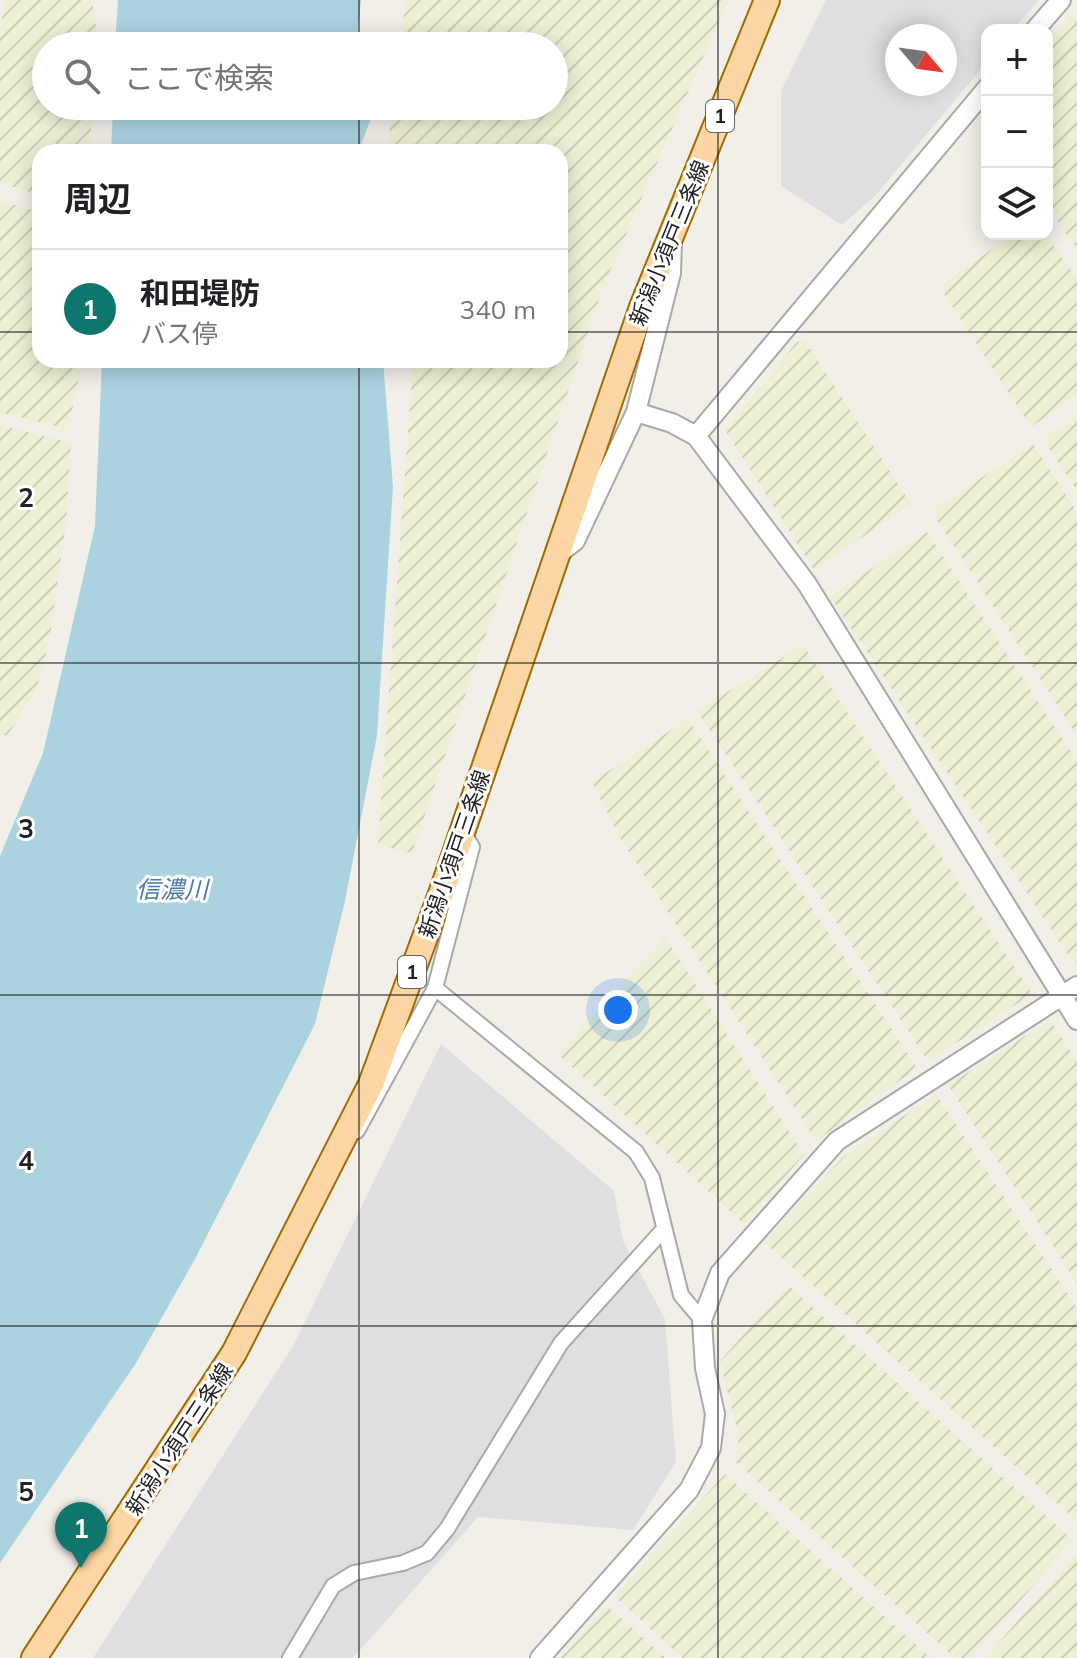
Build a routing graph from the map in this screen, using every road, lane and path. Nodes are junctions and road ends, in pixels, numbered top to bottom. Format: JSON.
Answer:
{"nodes":[{"id":1,"x":767,"y":0,"type":"edge"},
{"id":2,"x":1061,"y":0,"type":"edge"},
{"id":3,"x":1040,"y":24,"type":"edge"},
{"id":4,"x":981,"y":95,"type":"edge"},
{"id":5,"x":672,"y":232,"type":"junction"},
{"id":6,"x":636,"y":412,"type":"junction"},
{"id":7,"x":696,"y":436,"type":"junction"},
{"id":8,"x":557,"y":555,"type":"junction"},
{"id":9,"x":462,"y":831,"type":"junction"},
{"id":10,"x":435,"y":988,"type":"junction"},
{"id":11,"x":1069,"y":991,"type":"edge"},
{"id":12,"x":1077,"y":1020,"type":"edge"},
{"id":13,"x":342,"y":1140,"type":"junction"},
{"id":14,"x":663,"y":1230,"type":"junction"},
{"id":15,"x":702,"y":1320,"type":"junction"},
{"id":16,"x":34,"y":1658,"type":"edge"},
{"id":17,"x":290,"y":1658,"type":"edge"},
{"id":18,"x":540,"y":1658,"type":"edge"}],
"edges":[{"from":1,"to":5,"type":"main road","name":"新潟小須戸三条線","number":"1"},
{"from":2,"to":3,"type":"street"},
{"from":4,"to":7,"type":"street"},
{"from":5,"to":6,"type":"street"},
{"from":5,"to":8,"type":"main road","name":"新潟小須戸三条線","number":"1"},
{"from":6,"to":7,"type":"street"},
{"from":6,"to":8,"type":"street"},
{"from":7,"to":11,"type":"street"},
{"from":8,"to":9,"type":"main road","name":"新潟小須戸三条線","number":"1"},
{"from":9,"to":10,"type":"street"},
{"from":9,"to":13,"type":"main road","name":"新潟小須戸三条線","number":"1"},
{"from":10,"to":13,"type":"street"},
{"from":10,"to":14,"type":"street"},
{"from":11,"to":12,"type":"street"},
{"from":11,"to":15,"type":"street"},
{"from":13,"to":16,"type":"main road","name":"新潟小須戸三条線","number":"1"},
{"from":14,"to":15,"type":"street"},
{"from":14,"to":17,"type":"street"},
{"from":15,"to":18,"type":"street"}]}
